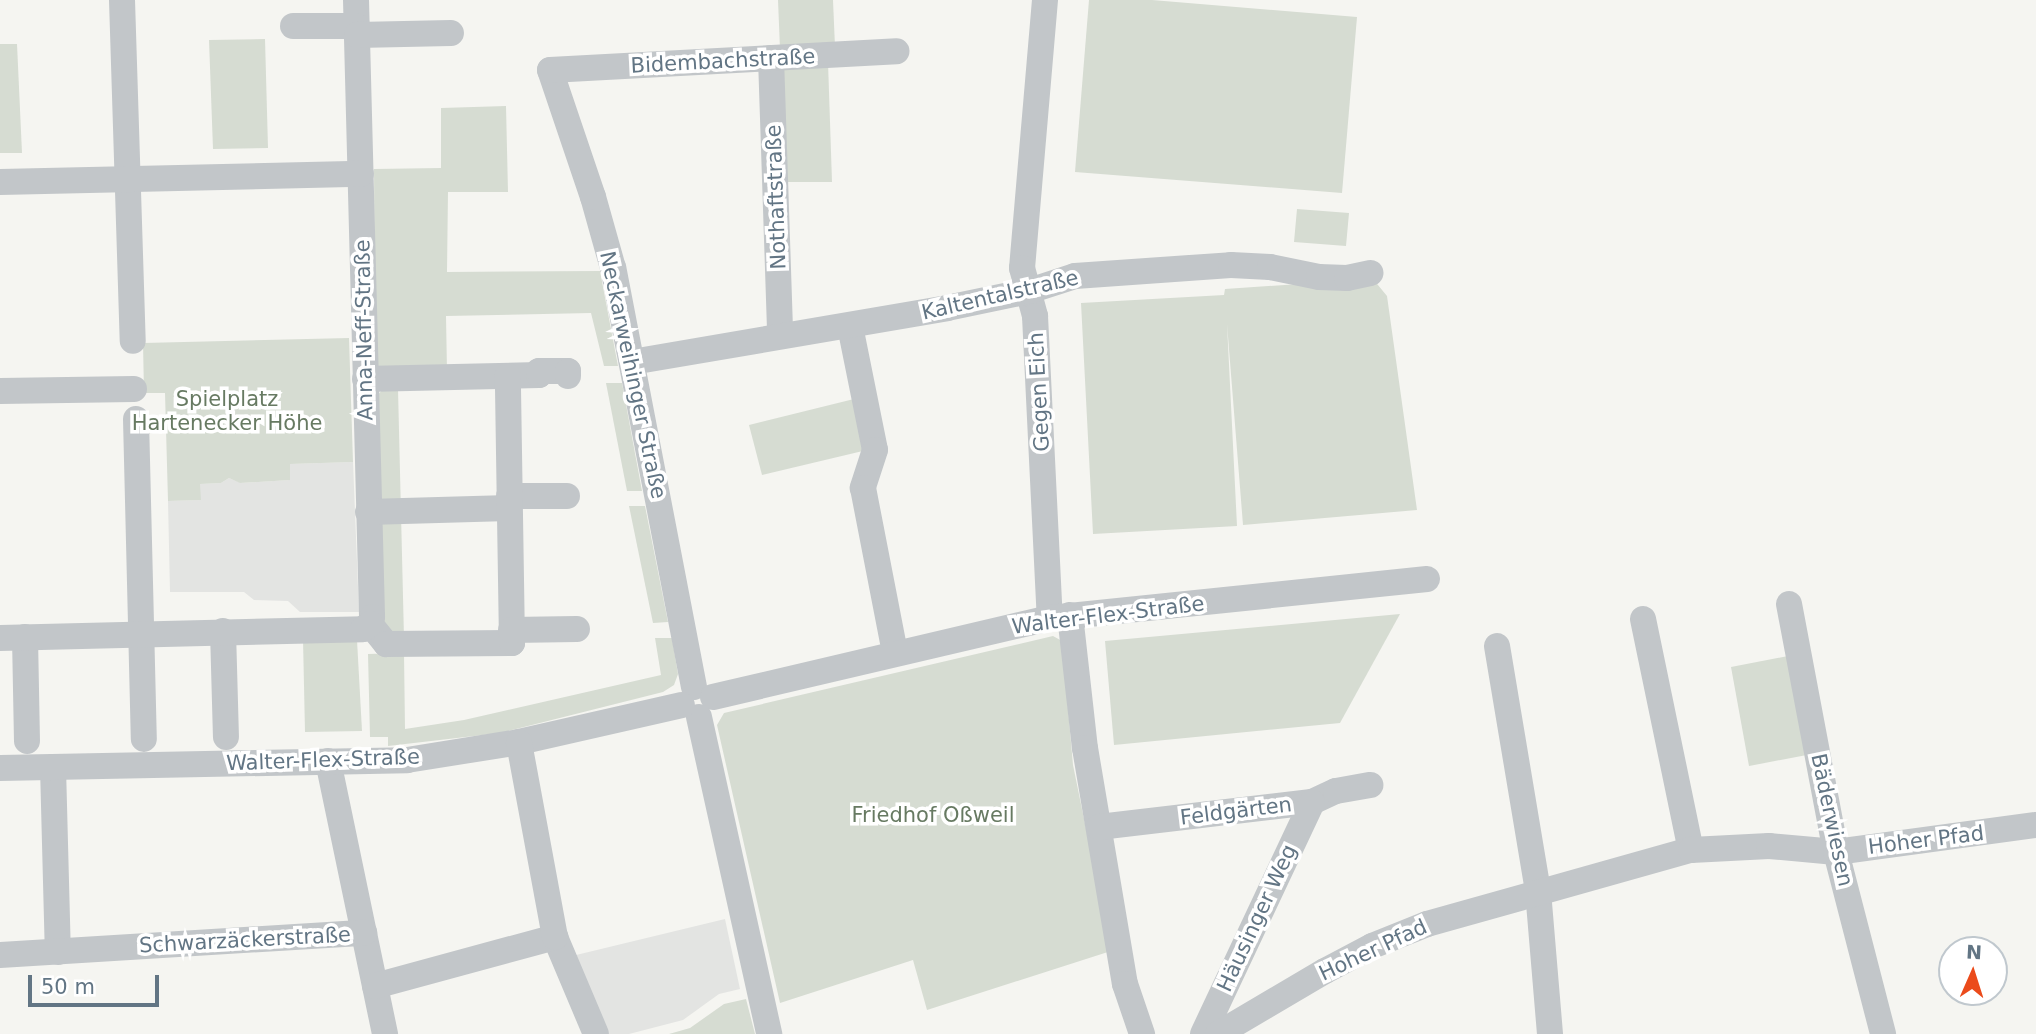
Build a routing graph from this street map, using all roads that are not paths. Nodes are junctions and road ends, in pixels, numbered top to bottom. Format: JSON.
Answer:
{"nodes":[{"id":1,"x":122,"y":0,"type":"edge"},
{"id":2,"x":1045,"y":0,"type":"edge"},
{"id":3,"x":357,"y":20,"type":"edge"},
{"id":4,"x":293,"y":26,"type":"dead end"},
{"id":5,"x":451,"y":33,"type":"dead end"},
{"id":6,"x":896,"y":51,"type":"dead end"},
{"id":7,"x":771,"y":58,"type":"junction"},
{"id":8,"x":550,"y":70,"type":"joint"},
{"id":9,"x":361,"y":174,"type":"junction"},
{"id":10,"x":128,"y":179,"type":"junction"},
{"id":11,"x":0,"y":182,"type":"edge"},
{"id":12,"x":1370,"y":273,"type":"dead end"},
{"id":13,"x":1028,"y":290,"type":"junction"},
{"id":14,"x":850,"y":326,"type":"junction"},
{"id":15,"x":780,"y":336,"type":"junction"},
{"id":16,"x":133,"y":341,"type":"dead end"},
{"id":17,"x":632,"y":362,"type":"junction"},
{"id":18,"x":508,"y":376,"type":"junction"},
{"id":19,"x":568,"y":376,"type":"dead end"},
{"id":20,"x":365,"y":379,"type":"junction"},
{"id":21,"x":134,"y":389,"type":"dead end"},
{"id":22,"x":0,"y":391,"type":"edge"},
{"id":23,"x":136,"y":419,"type":"dead end"},
{"id":24,"x":568,"y":496,"type":"dead end"},
{"id":25,"x":509,"y":502,"type":"junction"},
{"id":26,"x":368,"y":512,"type":"junction"},
{"id":27,"x":1427,"y":579,"type":"dead end"},
{"id":28,"x":1789,"y":604,"type":"dead end"},
{"id":29,"x":1060,"y":617,"type":"junction"},
{"id":30,"x":1643,"y":619,"type":"dead end"},
{"id":31,"x":370,"y":624,"type":"junction"},
{"id":32,"x":577,"y":629,"type":"dead end"},
{"id":33,"x":511,"y":630,"type":"junction"},
{"id":34,"x":223,"y":631,"type":"junction"},
{"id":35,"x":141,"y":633,"type":"junction"},
{"id":36,"x":12,"y":637,"type":"edge"},
{"id":37,"x":1497,"y":646,"type":"dead end"},
{"id":38,"x":895,"y":653,"type":"junction"},
{"id":39,"x":697,"y":701,"type":"junction"},
{"id":40,"x":226,"y":737,"type":"dead end"},
{"id":41,"x":144,"y":739,"type":"dead end"},
{"id":42,"x":27,"y":741,"type":"dead end"},
{"id":43,"x":519,"y":743,"type":"junction"},
{"id":44,"x":328,"y":761,"type":"junction"},
{"id":45,"x":53,"y":766,"type":"junction"},
{"id":46,"x":0,"y":768,"type":"edge"},
{"id":47,"x":1370,"y":785,"type":"dead end"},
{"id":48,"x":1312,"y":802,"type":"junction"},
{"id":49,"x":2036,"y":825,"type":"edge"},
{"id":50,"x":1100,"y":827,"type":"junction"},
{"id":51,"x":1691,"y":850,"type":"junction"},
{"id":52,"x":1836,"y":852,"type":"junction"},
{"id":53,"x":1538,"y":891,"type":"junction"},
{"id":54,"x":364,"y":933,"type":"junction"},
{"id":55,"x":555,"y":937,"type":"junction"},
{"id":56,"x":58,"y":951,"type":"junction"},
{"id":57,"x":0,"y":955,"type":"edge"},
{"id":58,"x":375,"y":986,"type":"junction"},
{"id":59,"x":1247,"y":1027,"type":"edge"},
{"id":60,"x":385,"y":1034,"type":"edge"},
{"id":61,"x":596,"y":1034,"type":"edge"},
{"id":62,"x":769,"y":1034,"type":"edge"},
{"id":63,"x":1142,"y":1034,"type":"edge"},
{"id":64,"x":1203,"y":1034,"type":"edge"},
{"id":65,"x":1218,"y":1034,"type":"edge"},
{"id":66,"x":1550,"y":1034,"type":"edge"},
{"id":67,"x":1883,"y":1034,"type":"edge"}],
"edges":[{"from":1,"to":10,"type":"street"},
{"from":2,"to":13,"type":"street","name":"Gegen Eich"},
{"from":3,"to":4,"type":"street"},
{"from":3,"to":5,"type":"street"},
{"from":3,"to":9,"type":"street","name":"Anna-Neff-Straße"},
{"from":6,"to":7,"type":"street","name":"Bidembachstraße"},
{"from":7,"to":8,"type":"street","name":"Bidembachstraße"},
{"from":7,"to":15,"type":"street","name":"Nothaftstraße"},
{"from":8,"to":17,"type":"street","name":"Neckarweihinger Straße"},
{"from":9,"to":10,"type":"street"},
{"from":9,"to":20,"type":"street","name":"Anna-Neff-Straße"},
{"from":10,"to":11,"type":"street"},
{"from":10,"to":16,"type":"street"},
{"from":12,"to":13,"type":"street","name":"Kaltentalstraße"},
{"from":13,"to":14,"type":"street","name":"Kaltentalstraße"},
{"from":13,"to":29,"type":"street","name":"Gegen Eich"},
{"from":14,"to":15,"type":"street","name":"Kaltentalstraße"},
{"from":14,"to":38,"type":"street"},
{"from":15,"to":17,"type":"street","name":"Kaltentalstraße"},
{"from":17,"to":39,"type":"street","name":"Neckarweihinger Straße"},
{"from":18,"to":19,"type":"street"},
{"from":18,"to":20,"type":"street"},
{"from":18,"to":25,"type":"street"},
{"from":20,"to":26,"type":"street","name":"Anna-Neff-Straße"},
{"from":21,"to":22,"type":"street"},
{"from":23,"to":35,"type":"street"},
{"from":24,"to":25,"type":"street"},
{"from":25,"to":26,"type":"street"},
{"from":25,"to":33,"type":"street"},
{"from":26,"to":31,"type":"street","name":"Anna-Neff-Straße"},
{"from":27,"to":29,"type":"street","name":"Walter-Flex-Straße"},
{"from":28,"to":52,"type":"street","name":"Bäderwiesen"},
{"from":29,"to":38,"type":"street","name":"Walter-Flex-Straße"},
{"from":29,"to":50,"type":"street","name":"Gegen Eich"},
{"from":30,"to":51,"type":"street"},
{"from":31,"to":33,"type":"street"},
{"from":31,"to":34,"type":"street"},
{"from":32,"to":33,"type":"street"},
{"from":34,"to":35,"type":"street"},
{"from":34,"to":40,"type":"street"},
{"from":35,"to":36,"type":"street"},
{"from":35,"to":41,"type":"street"},
{"from":36,"to":42,"type":"street"},
{"from":37,"to":53,"type":"street"},
{"from":38,"to":39,"type":"street","name":"Walter-Flex-Straße"},
{"from":39,"to":43,"type":"street","name":"Walter-Flex-Straße"},
{"from":39,"to":62,"type":"street","name":"Neckarweihinger Straße"},
{"from":43,"to":44,"type":"street","name":"Walter-Flex-Straße"},
{"from":43,"to":55,"type":"street"},
{"from":44,"to":45,"type":"street","name":"Walter-Flex-Straße"},
{"from":44,"to":54,"type":"street"},
{"from":45,"to":46,"type":"street","name":"Walter-Flex-Straße"},
{"from":45,"to":56,"type":"street"},
{"from":47,"to":48,"type":"street","name":"Feldgärten"},
{"from":48,"to":50,"type":"street","name":"Feldgärten"},
{"from":48,"to":64,"type":"street","name":"Häusinger Weg"},
{"from":49,"to":52,"type":"street","name":"Hoher Pfad"},
{"from":50,"to":63,"type":"street","name":"Gegen Eich"},
{"from":51,"to":52,"type":"street","name":"Hoher Pfad"},
{"from":51,"to":53,"type":"street","name":"Hoher Pfad"},
{"from":52,"to":67,"type":"street","name":"Bäderwiesen"},
{"from":53,"to":59,"type":"street","name":"Hoher Pfad"},
{"from":53,"to":66,"type":"street"},
{"from":54,"to":56,"type":"street","name":"Schwarzäckerstraße"},
{"from":54,"to":58,"type":"street"},
{"from":55,"to":58,"type":"street"},
{"from":55,"to":61,"type":"street"},
{"from":56,"to":57,"type":"street","name":"Schwarzäckerstraße"},
{"from":58,"to":60,"type":"street"},
{"from":59,"to":65,"type":"street","name":"Hoher Pfad"}]}
